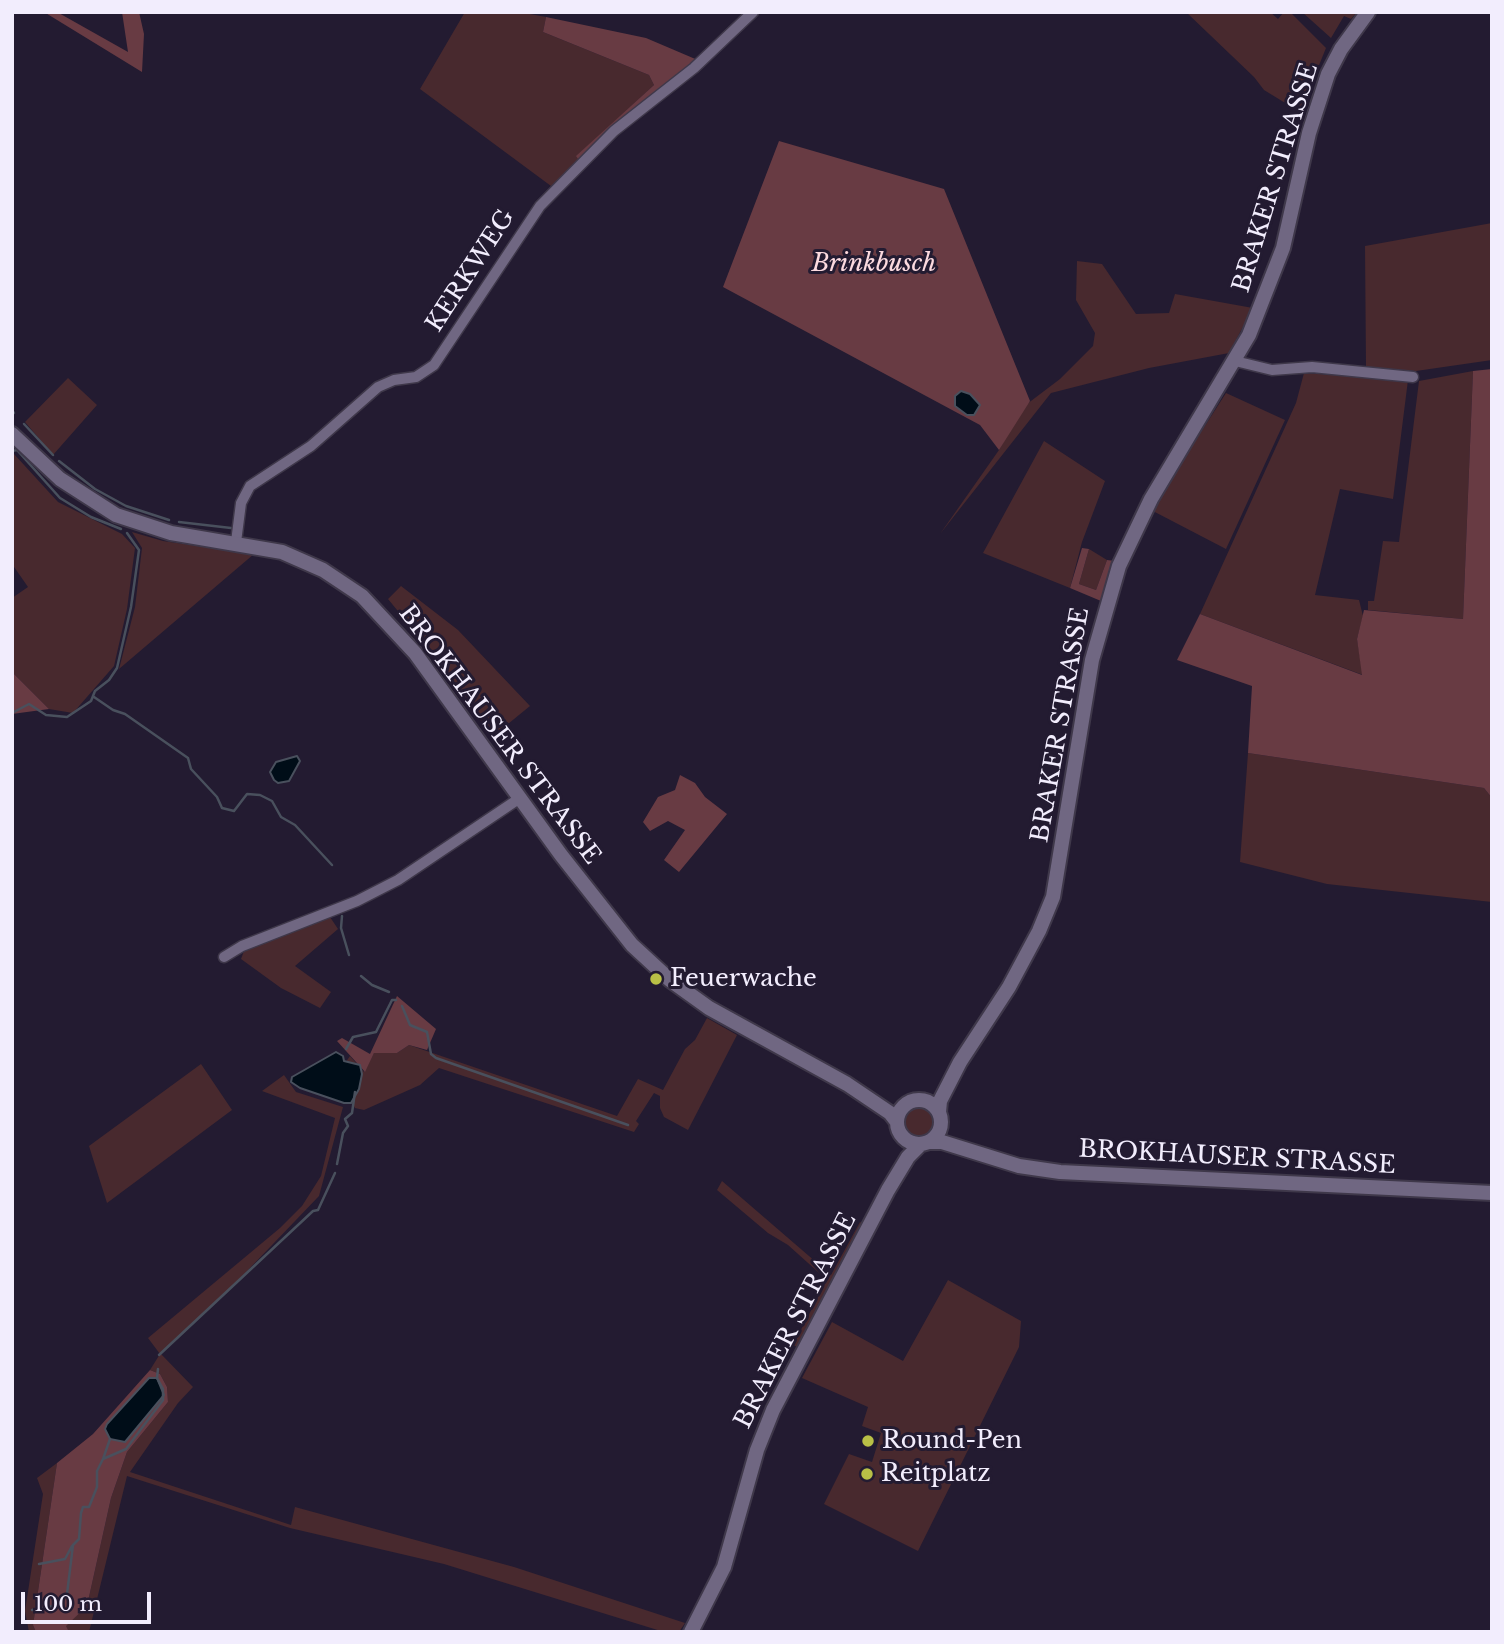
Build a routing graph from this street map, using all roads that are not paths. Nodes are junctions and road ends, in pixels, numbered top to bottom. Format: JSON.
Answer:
{"nodes":[{"id":1,"x":753,"y":12,"type":"edge"},
{"id":2,"x":1368,"y":12,"type":"edge"},
{"id":3,"x":1235,"y":361,"type":"junction"},
{"id":4,"x":1413,"y":377,"type":"dead end"},
{"id":5,"x":12,"y":434,"type":"edge"},
{"id":6,"x":236,"y":542,"type":"junction"},
{"id":7,"x":520,"y":798,"type":"junction"},
{"id":8,"x":225,"y":957,"type":"dead end"},
{"id":9,"x":960,"y":1062,"type":"junction"},
{"id":10,"x":847,"y":1084,"type":"junction"},
{"id":11,"x":915,"y":1102,"type":"junction"},
{"id":12,"x":940,"y":1117,"type":"junction"},
{"id":13,"x":899,"y":1129,"type":"junction"},
{"id":14,"x":925,"y":1143,"type":"junction"},
{"id":15,"x":983,"y":1155,"type":"junction"},
{"id":16,"x":888,"y":1190,"type":"junction"},
{"id":17,"x":1492,"y":1192,"type":"edge"},
{"id":18,"x":691,"y":1632,"type":"edge"}],
"edges":[{"from":1,"to":6,"type":"street","name":"KERKWEG"},
{"from":2,"to":3,"type":"street","name":"BRAKER STRASSE"},
{"from":3,"to":4,"type":"street"},
{"from":3,"to":9,"type":"street","name":"BRAKER STRASSE"},
{"from":5,"to":6,"type":"street","name":"BROKHAUSER STRASSE"},
{"from":6,"to":7,"type":"street","name":"BROKHAUSER STRASSE"},
{"from":7,"to":8,"type":"street"},
{"from":7,"to":10,"type":"street","name":"BROKHAUSER STRASSE"},
{"from":9,"to":11,"type":"street","name":"BRAKER STRASSE"},
{"from":9,"to":12,"type":"street","name":"BRAKER STRASSE"},
{"from":10,"to":11,"type":"street","name":"BROKHAUSER STRASSE"},
{"from":10,"to":13,"type":"street","name":"BROKHAUSER STRASSE"},
{"from":11,"to":12,"type":"street"},
{"from":11,"to":13,"type":"street"},
{"from":12,"to":14,"type":"street"},
{"from":12,"to":15,"type":"street","name":"BROKHAUSER STRASSE"},
{"from":13,"to":14,"type":"street"},
{"from":13,"to":16,"type":"street","name":"BRAKER STRASSE"},
{"from":14,"to":15,"type":"street","name":"BROKHAUSER STRASSE"},
{"from":14,"to":16,"type":"street","name":"BRAKER STRASSE"},
{"from":15,"to":17,"type":"street","name":"BROKHAUSER STRASSE"},
{"from":16,"to":18,"type":"street","name":"BRAKER STRASSE"}]}
